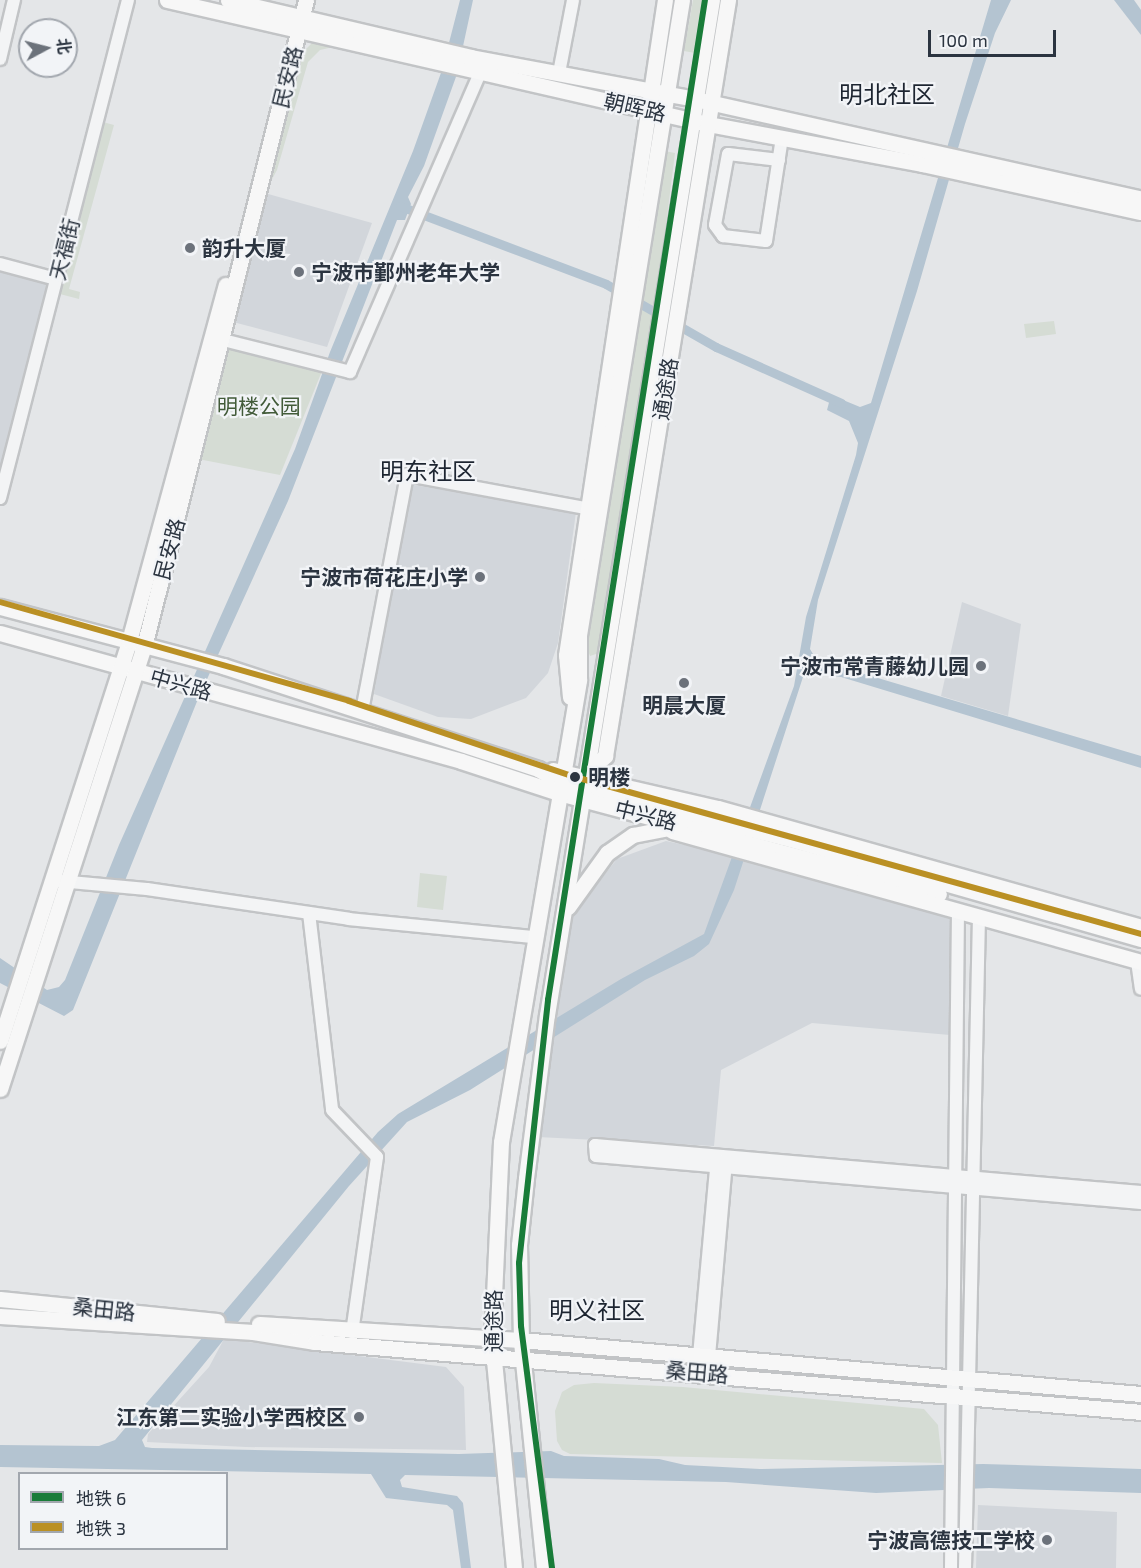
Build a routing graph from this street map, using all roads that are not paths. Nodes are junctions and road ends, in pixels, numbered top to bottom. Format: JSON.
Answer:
{"nodes":[{"id":1,"x":14,"y":0,"type":"edge"},
{"id":2,"x":128,"y":0,"type":"edge"},
{"id":3,"x":166,"y":0,"type":"edge"},
{"id":4,"x":228,"y":0,"type":"edge"},
{"id":5,"x":299,"y":0,"type":"edge"},
{"id":6,"x":306,"y":0,"type":"edge"},
{"id":7,"x":573,"y":0,"type":"edge"},
{"id":8,"x":666,"y":0,"type":"edge"},
{"id":9,"x":682,"y":0,"type":"edge"},
{"id":10,"x":712,"y":0,"type":"edge"},
{"id":11,"x":728,"y":0,"type":"edge"},
{"id":12,"x":297,"y":24,"type":"junction"},
{"id":13,"x":0,"y":59,"type":"edge"},
{"id":14,"x":477,"y":65,"type":"junction"},
{"id":15,"x":559,"y":73,"type":"junction"},
{"id":16,"x":659,"y":91,"type":"junction"},
{"id":17,"x":695,"y":99,"type":"junction"},
{"id":18,"x":711,"y":103,"type":"junction"},
{"id":19,"x":655,"y":112,"type":"junction"},
{"id":20,"x":692,"y":120,"type":"junction"},
{"id":21,"x":708,"y":124,"type":"junction"},
{"id":22,"x":783,"y":138,"type":"junction"},
{"id":23,"x":925,"y":159,"type":"junction"},
{"id":24,"x":779,"y":160,"type":"junction"},
{"id":25,"x":977,"y":170,"type":"junction"},
{"id":26,"x":1141,"y":199,"type":"edge"},
{"id":27,"x":1141,"y":212,"type":"edge"},
{"id":28,"x":0,"y":264,"type":"edge"},
{"id":29,"x":630,"y":273,"type":"junction"},
{"id":30,"x":56,"y":279,"type":"junction"},
{"id":31,"x":224,"y":340,"type":"junction"},
{"id":32,"x":665,"y":340,"type":"junction"},
{"id":33,"x":0,"y":498,"type":"edge"},
{"id":34,"x":594,"y":510,"type":"junction"},
{"id":35,"x":0,"y":607,"type":"edge"},
{"id":36,"x":0,"y":633,"type":"edge"},
{"id":37,"x":137,"y":643,"type":"junction"},
{"id":38,"x":120,"y":667,"type":"junction"},
{"id":39,"x":135,"y":671,"type":"junction"},
{"id":40,"x":362,"y":711,"type":"junction"},
{"id":41,"x":560,"y":787,"type":"junction"},
{"id":42,"x":586,"y":788,"type":"junction"},
{"id":43,"x":711,"y":825,"type":"junction"},
{"id":44,"x":665,"y":830,"type":"junction"},
{"id":45,"x":780,"y":842,"type":"junction"},
{"id":46,"x":51,"y":880,"type":"junction"},
{"id":47,"x":67,"y":882,"type":"junction"},
{"id":48,"x":958,"y":911,"type":"junction"},
{"id":49,"x":309,"y":913,"type":"junction"},
{"id":50,"x":563,"y":915,"type":"junction"},
{"id":51,"x":979,"y":917,"type":"junction"},
{"id":52,"x":1141,"y":927,"type":"edge"},
{"id":53,"x":534,"y":937,"type":"junction"},
{"id":54,"x":1141,"y":939,"type":"edge"},
{"id":55,"x":1140,"y":960,"type":"edge"},
{"id":56,"x":1141,"y":989,"type":"edge"},
{"id":57,"x":0,"y":1041,"type":"edge"},
{"id":58,"x":0,"y":1089,"type":"edge"},
{"id":59,"x":721,"y":1161,"type":"junction"},
{"id":60,"x":955,"y":1181,"type":"junction"},
{"id":61,"x":973,"y":1183,"type":"junction"},
{"id":62,"x":1141,"y":1192,"type":"edge"},
{"id":63,"x":1141,"y":1203,"type":"edge"},
{"id":64,"x":0,"y":1299,"type":"edge"},
{"id":65,"x":0,"y":1316,"type":"edge"},
{"id":66,"x":207,"y":1325,"type":"junction"},
{"id":67,"x":254,"y":1328,"type":"junction"},
{"id":68,"x":352,"y":1332,"type":"junction"},
{"id":69,"x":492,"y":1340,"type":"junction"},
{"id":70,"x":521,"y":1340,"type":"junction"},
{"id":71,"x":492,"y":1355,"type":"junction"},
{"id":72,"x":704,"y":1356,"type":"junction"},
{"id":73,"x":522,"y":1357,"type":"junction"},
{"id":74,"x":962,"y":1378,"type":"junction"},
{"id":75,"x":1141,"y":1394,"type":"edge"},
{"id":76,"x":962,"y":1396,"type":"junction"},
{"id":77,"x":1141,"y":1412,"type":"edge"},
{"id":78,"x":514,"y":1568,"type":"edge"},
{"id":79,"x":544,"y":1568,"type":"edge"},
{"id":80,"x":951,"y":1568,"type":"edge"},
{"id":81,"x":965,"y":1568,"type":"edge"}],
"edges":[{"from":1,"to":13,"type":"street"},
{"from":2,"to":30,"type":"street","name":"天福街"},
{"from":3,"to":12,"type":"main road","name":"朝晖路"},
{"from":4,"to":12,"type":"main road","name":"朝晖路"},
{"from":5,"to":12,"type":"main road","name":"民安路"},
{"from":6,"to":12,"type":"main road","name":"民安路"},
{"from":7,"to":15,"type":"street"},
{"from":8,"to":16,"type":"main road"},
{"from":9,"to":16,"type":"main road"},
{"from":10,"to":17,"type":"main road","name":"通途路"},
{"from":11,"to":18,"type":"main road","name":"通途路"},
{"from":12,"to":14,"type":"main road","name":"朝晖路"},
{"from":12,"to":31,"type":"main road","name":"民安路"},
{"from":12,"to":37,"type":"main road","name":"民安路"},
{"from":14,"to":15,"type":"main road","name":"朝晖路"},
{"from":14,"to":19,"type":"main road","name":"朝晖路"},
{"from":14,"to":31,"type":"street"},
{"from":15,"to":16,"type":"main road","name":"朝晖路"},
{"from":16,"to":17,"type":"main road","name":"朝晖路"},
{"from":16,"to":19,"type":"main road"},
{"from":17,"to":18,"type":"main road","name":"朝晖路"},
{"from":17,"to":20,"type":"main road","name":"通途路"},
{"from":18,"to":21,"type":"main road","name":"通途路"},
{"from":18,"to":23,"type":"main road","name":"朝晖路"},
{"from":19,"to":20,"type":"main road","name":"朝晖路"},
{"from":19,"to":29,"type":"main road"},
{"from":20,"to":21,"type":"main road","name":"朝晖路"},
{"from":20,"to":32,"type":"main road","name":"通途路"},
{"from":21,"to":22,"type":"main road","name":"朝晖路"},
{"from":21,"to":32,"type":"main road","name":"通途路"},
{"from":22,"to":23,"type":"main road","name":"朝晖路"},
{"from":22,"to":24,"type":"street"},
{"from":23,"to":25,"type":"main road","name":"朝晖路"},
{"from":24,"to":24,"type":"street"},
{"from":25,"to":26,"type":"main road","name":"朝晖路"},
{"from":25,"to":27,"type":"main road","name":"朝晖路"},
{"from":28,"to":30,"type":"street"},
{"from":29,"to":34,"type":"main road"},
{"from":29,"to":34,"type":"main road"},
{"from":30,"to":33,"type":"street","name":"天福街"},
{"from":31,"to":37,"type":"main road","name":"民安路"},
{"from":32,"to":42,"type":"main road","name":"通途路"},
{"from":34,"to":40,"type":"street"},
{"from":34,"to":41,"type":"main road"},
{"from":35,"to":37,"type":"main road","name":"中兴路"},
{"from":36,"to":38,"type":"main road","name":"中兴路"},
{"from":37,"to":38,"type":"main road","name":"民安路"},
{"from":37,"to":39,"type":"main road","name":"民安路"},
{"from":37,"to":40,"type":"main road","name":"中兴路"},
{"from":38,"to":39,"type":"main road","name":"中兴路"},
{"from":38,"to":46,"type":"main road","name":"民安路"},
{"from":39,"to":41,"type":"main road","name":"中兴路"},
{"from":39,"to":47,"type":"main road","name":"民安路"},
{"from":40,"to":41,"type":"main road","name":"中兴路"},
{"from":41,"to":42,"type":"main road","name":"中兴路"},
{"from":41,"to":42,"type":"main road","name":"中兴路"},
{"from":41,"to":53,"type":"main road"},
{"from":42,"to":43,"type":"main road","name":"中兴路"},
{"from":42,"to":43,"type":"main road","name":"中兴路"},
{"from":42,"to":44,"type":"main road","name":"中兴路"},
{"from":42,"to":50,"type":"main road","name":"通途路"},
{"from":43,"to":44,"type":"main road","name":"中兴路"},
{"from":43,"to":45,"type":"main road","name":"中兴路"},
{"from":43,"to":45,"type":"main road","name":"中兴路"},
{"from":44,"to":50,"type":"main road"},
{"from":45,"to":48,"type":"main road"},
{"from":45,"to":52,"type":"main road"},
{"from":45,"to":54,"type":"main road","name":"中兴路"},
{"from":45,"to":55,"type":"main road","name":"中兴路"},
{"from":46,"to":47,"type":"street"},
{"from":46,"to":57,"type":"main road","name":"民安路"},
{"from":47,"to":49,"type":"street"},
{"from":47,"to":58,"type":"main road","name":"民安路"},
{"from":48,"to":51,"type":"main road"},
{"from":48,"to":60,"type":"street"},
{"from":49,"to":53,"type":"street"},
{"from":49,"to":68,"type":"street"},
{"from":50,"to":70,"type":"main road","name":"通途路"},
{"from":51,"to":55,"type":"main road"},
{"from":51,"to":61,"type":"street"},
{"from":53,"to":69,"type":"main road","name":"通途路"},
{"from":55,"to":56,"type":"street"},
{"from":59,"to":59,"type":"street"},
{"from":59,"to":60,"type":"street"},
{"from":59,"to":72,"type":"street"},
{"from":60,"to":61,"type":"street"},
{"from":60,"to":74,"type":"street"},
{"from":61,"to":62,"type":"street"},
{"from":61,"to":63,"type":"street"},
{"from":61,"to":74,"type":"street"},
{"from":64,"to":66,"type":"main road","name":"桑田路"},
{"from":65,"to":66,"type":"main road","name":"桑田路"},
{"from":66,"to":67,"type":"main road"},
{"from":67,"to":68,"type":"main road","name":"桑田路"},
{"from":67,"to":71,"type":"main road","name":"桑田路"},
{"from":68,"to":69,"type":"main road","name":"桑田路"},
{"from":69,"to":70,"type":"main road","name":"桑田路"},
{"from":69,"to":71,"type":"main road","name":"通途路"},
{"from":70,"to":72,"type":"main road","name":"桑田路"},
{"from":70,"to":73,"type":"main road","name":"通途路"},
{"from":71,"to":73,"type":"main road","name":"桑田路"},
{"from":71,"to":78,"type":"main road","name":"通途路"},
{"from":72,"to":74,"type":"main road","name":"桑田路"},
{"from":73,"to":76,"type":"main road","name":"桑田路"},
{"from":73,"to":79,"type":"main road","name":"通途路"},
{"from":74,"to":75,"type":"main road","name":"桑田路"},
{"from":74,"to":76,"type":"street"},
{"from":76,"to":77,"type":"main road","name":"桑田路"},
{"from":76,"to":80,"type":"street"},
{"from":76,"to":81,"type":"street"}]}
